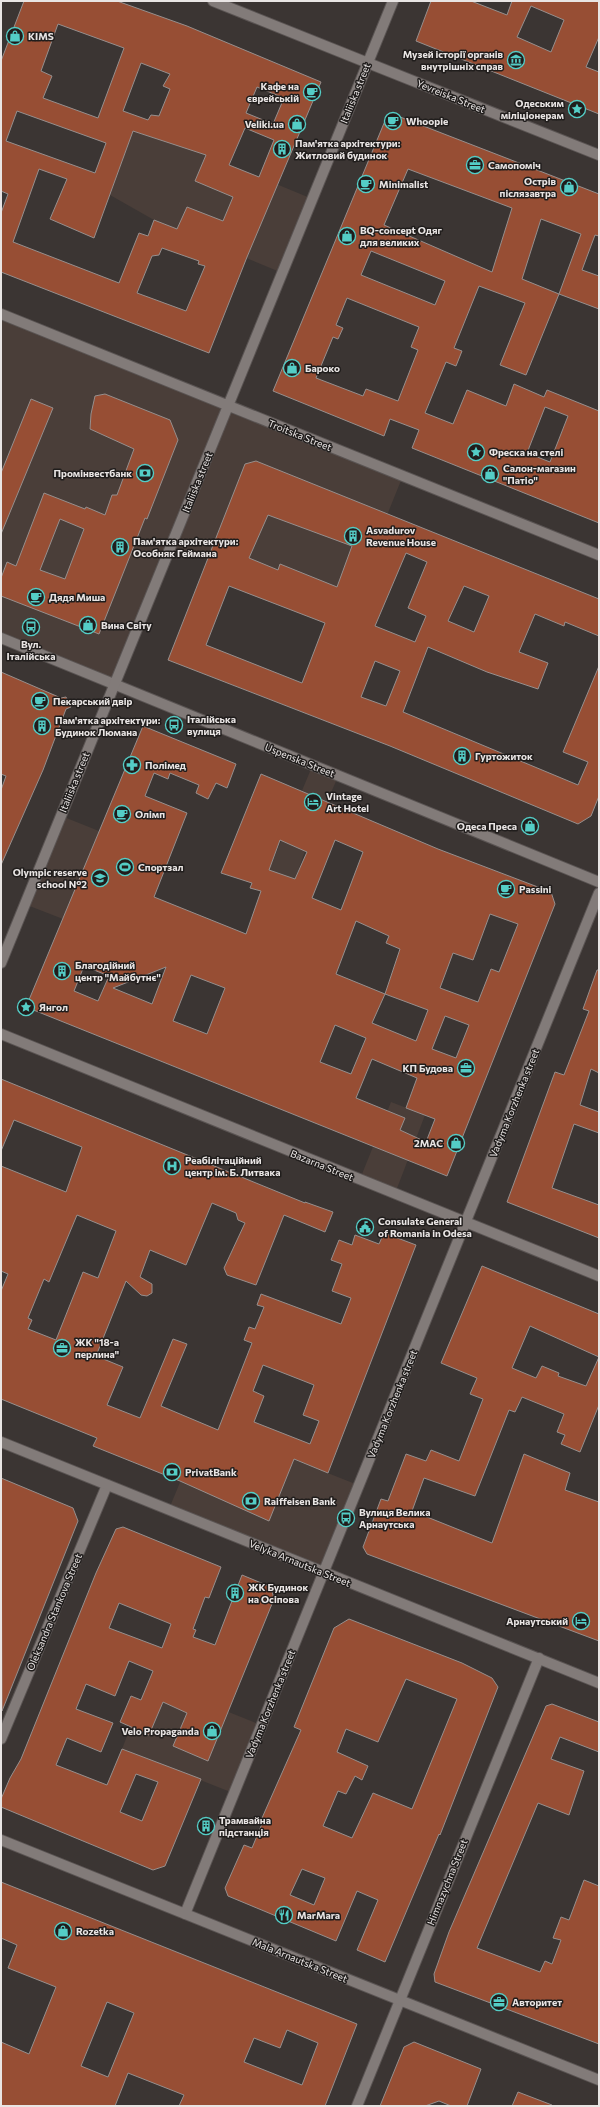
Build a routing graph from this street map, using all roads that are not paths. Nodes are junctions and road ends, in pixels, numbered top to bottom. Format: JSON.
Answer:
{"nodes":[{"id":1,"x":214,"y":1,"type":"edge"},
{"id":2,"x":393,"y":1,"type":"edge"},
{"id":3,"x":368,"y":62,"type":"junction"},
{"id":4,"x":599,"y":155,"type":"edge"},
{"id":5,"x":1,"y":314,"type":"edge"},
{"id":6,"x":227,"y":406,"type":"junction"},
{"id":7,"x":599,"y":555,"type":"edge"},
{"id":8,"x":1,"y":638,"type":"edge"},
{"id":9,"x":114,"y":684,"type":"junction"},
{"id":10,"x":599,"y":882,"type":"edge"},
{"id":11,"x":599,"y":893,"type":"edge"},
{"id":12,"x":1,"y":963,"type":"edge"},
{"id":13,"x":1,"y":1034,"type":"edge"},
{"id":14,"x":466,"y":1222,"type":"junction"},
{"id":15,"x":599,"y":1276,"type":"edge"},
{"id":16,"x":1,"y":1442,"type":"edge"},
{"id":17,"x":107,"y":1485,"type":"junction"},
{"id":18,"x":323,"y":1573,"type":"junction"},
{"id":19,"x":539,"y":1658,"type":"junction"},
{"id":20,"x":599,"y":1683,"type":"edge"},
{"id":21,"x":1,"y":1739,"type":"edge"},
{"id":22,"x":1,"y":1840,"type":"edge"},
{"id":23,"x":185,"y":1914,"type":"junction"},
{"id":24,"x":399,"y":2000,"type":"junction"},
{"id":25,"x":599,"y":2080,"type":"edge"},
{"id":26,"x":357,"y":2106,"type":"edge"}],
"edges":[{"from":1,"to":3,"type":"main road","name":"Yevreiska Street"},
{"from":2,"to":3,"type":"main road","name":"Italiiska street"},
{"from":3,"to":4,"type":"main road","name":"Yevreiska Street"},
{"from":3,"to":6,"type":"main road","name":"Italiiska street"},
{"from":5,"to":6,"type":"main road","name":"Troitska Street"},
{"from":6,"to":7,"type":"main road","name":"Troitska Street"},
{"from":6,"to":9,"type":"main road","name":"Italiiska street"},
{"from":8,"to":9,"type":"main road","name":"Uspenska Street"},
{"from":9,"to":10,"type":"main road","name":"Uspenska Street"},
{"from":9,"to":12,"type":"main road","name":"Italiiska street"},
{"from":11,"to":14,"type":"main road","name":"Vadyma Korzhenka street"},
{"from":13,"to":14,"type":"main road","name":"Bazarna Street"},
{"from":14,"to":15,"type":"main road","name":"Bazarna Street"},
{"from":14,"to":18,"type":"main road","name":"Vadyma Korzhenka street"},
{"from":16,"to":17,"type":"main road","name":"Velyka Arnautska Street"},
{"from":17,"to":18,"type":"main road","name":"Velyka Arnautska Street"},
{"from":17,"to":21,"type":"main road","name":"Oleksandra Stankova Street"},
{"from":18,"to":19,"type":"main road","name":"Velyka Arnautska Street"},
{"from":18,"to":23,"type":"main road","name":"Vadyma Korzhenka street"},
{"from":19,"to":20,"type":"main road","name":"Velyka Arnautska Street"},
{"from":19,"to":24,"type":"main road","name":"Himnazychna Street"},
{"from":22,"to":23,"type":"main road","name":"Mala Arnautska Street"},
{"from":23,"to":24,"type":"main road","name":"Mala Arnautska Street"},
{"from":24,"to":25,"type":"main road","name":"Mala Arnautska Street"},
{"from":24,"to":26,"type":"main road","name":"Himnazychna Street"}]}
